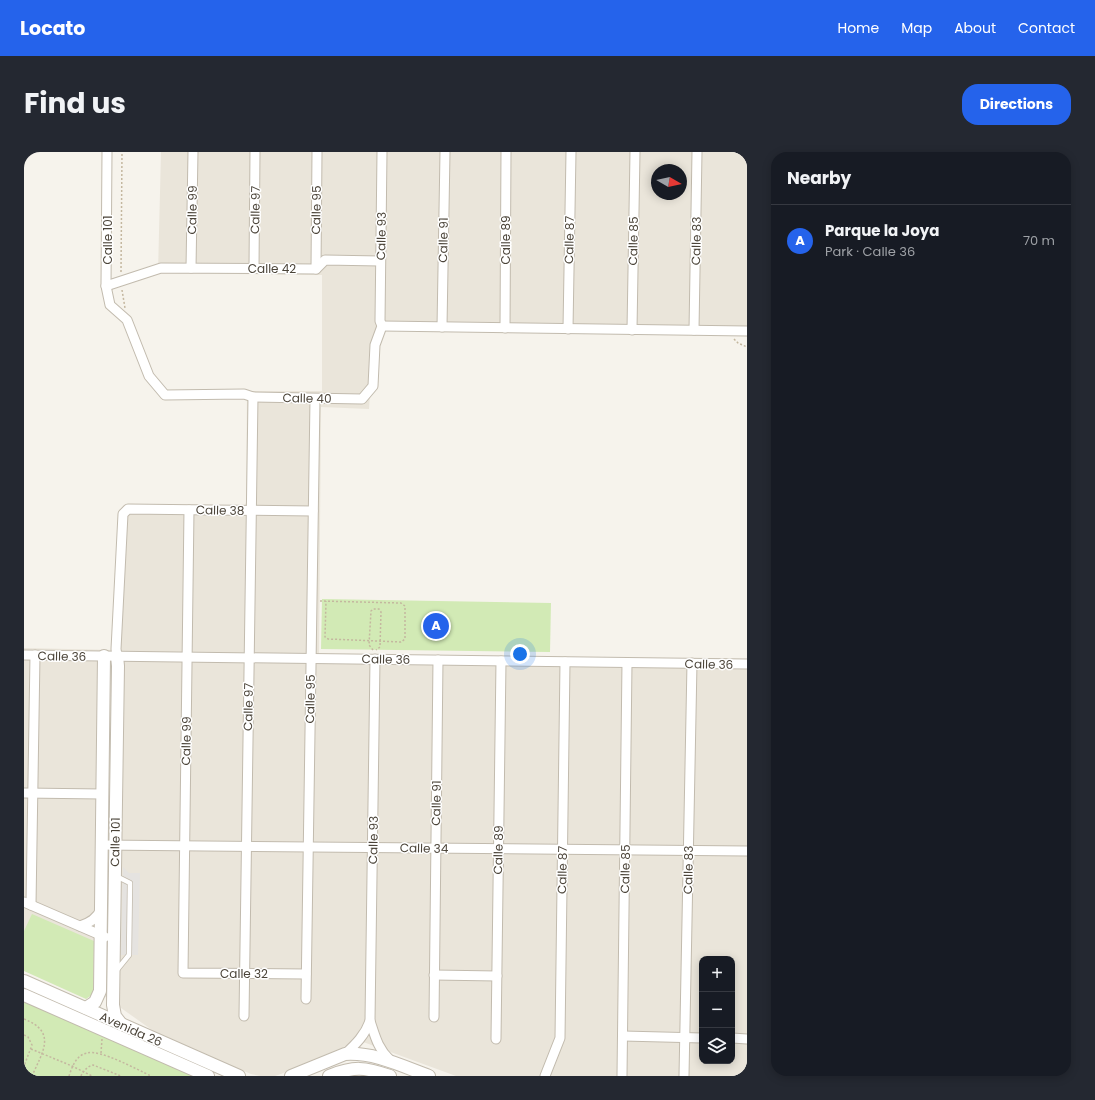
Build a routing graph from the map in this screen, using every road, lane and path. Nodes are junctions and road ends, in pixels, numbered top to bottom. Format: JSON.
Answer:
{"nodes":[{"id":1,"x":107,"y":152,"type":"edge"},
{"id":2,"x":122,"y":152,"type":"edge"},
{"id":3,"x":193,"y":152,"type":"edge"},
{"id":4,"x":255,"y":152,"type":"edge"},
{"id":5,"x":317,"y":152,"type":"edge"},
{"id":6,"x":382,"y":152,"type":"edge"},
{"id":7,"x":445,"y":152,"type":"edge"},
{"id":8,"x":506,"y":152,"type":"edge"},
{"id":9,"x":571,"y":152,"type":"edge"},
{"id":10,"x":635,"y":152,"type":"edge"},
{"id":11,"x":697,"y":152,"type":"edge"},
{"id":12,"x":380,"y":261,"type":"junction"},
{"id":13,"x":191,"y":268,"type":"junction"},
{"id":14,"x":254,"y":268,"type":"junction"},
{"id":15,"x":316,"y":269,"type":"junction"},
{"id":16,"x":121,"y":281,"type":"junction"},
{"id":17,"x":106,"y":286,"type":"junction"},
{"id":18,"x":127,"y":320,"type":"junction"},
{"id":19,"x":381,"y":323,"type":"junction"},
{"id":20,"x":442,"y":327,"type":"junction"},
{"id":21,"x":505,"y":328,"type":"junction"},
{"id":22,"x":568,"y":329,"type":"junction"},
{"id":23,"x":632,"y":330,"type":"junction"},
{"id":24,"x":694,"y":330,"type":"junction"},
{"id":25,"x":747,"y":331,"type":"edge"},
{"id":26,"x":732,"y":335,"type":"dead end"},
{"id":27,"x":747,"y":347,"type":"edge"},
{"id":28,"x":253,"y":397,"type":"junction"},
{"id":29,"x":315,"y":399,"type":"junction"},
{"id":30,"x":189,"y":510,"type":"junction"},
{"id":31,"x":250,"y":511,"type":"junction"},
{"id":32,"x":313,"y":511,"type":"junction"},
{"id":33,"x":320,"y":601,"type":"dead end"},
{"id":34,"x":326,"y":601,"type":"junction"},
{"id":35,"x":369,"y":641,"type":"junction"},
{"id":36,"x":380,"y":641,"type":"junction"},
{"id":37,"x":375,"y":653,"type":"junction"},
{"id":38,"x":24,"y":655,"type":"edge"},
{"id":39,"x":35,"y":655,"type":"junction"},
{"id":40,"x":104,"y":656,"type":"junction"},
{"id":41,"x":117,"y":656,"type":"junction"},
{"id":42,"x":187,"y":657,"type":"junction"},
{"id":43,"x":248,"y":658,"type":"junction"},
{"id":44,"x":311,"y":658,"type":"junction"},
{"id":45,"x":438,"y":660,"type":"junction"},
{"id":46,"x":501,"y":661,"type":"junction"},
{"id":47,"x":565,"y":662,"type":"junction"},
{"id":48,"x":627,"y":663,"type":"junction"},
{"id":49,"x":692,"y":664,"type":"junction"},
{"id":50,"x":747,"y":664,"type":"edge"},
{"id":51,"x":28,"y":793,"type":"edge"},
{"id":52,"x":102,"y":794,"type":"junction"},
{"id":53,"x":101,"y":845,"type":"junction"},
{"id":54,"x":115,"y":845,"type":"junction"},
{"id":55,"x":185,"y":846,"type":"junction"},
{"id":56,"x":246,"y":846,"type":"junction"},
{"id":57,"x":308,"y":847,"type":"junction"},
{"id":58,"x":373,"y":848,"type":"junction"},
{"id":59,"x":436,"y":848,"type":"junction"},
{"id":60,"x":498,"y":849,"type":"junction"},
{"id":61,"x":563,"y":849,"type":"junction"},
{"id":62,"x":625,"y":850,"type":"junction"},
{"id":63,"x":688,"y":851,"type":"junction"},
{"id":64,"x":747,"y":851,"type":"edge"},
{"id":65,"x":115,"y":875,"type":"junction"},
{"id":66,"x":28,"y":903,"type":"edge"},
{"id":67,"x":101,"y":909,"type":"junction"},
{"id":68,"x":80,"y":926,"type":"junction"},
{"id":69,"x":100,"y":935,"type":"junction"},
{"id":70,"x":114,"y":941,"type":"junction"},
{"id":71,"x":183,"y":972,"type":"joint"},
{"id":72,"x":244,"y":973,"type":"junction"},
{"id":73,"x":306,"y":974,"type":"junction"},
{"id":74,"x":434,"y":974,"type":"junction"},
{"id":75,"x":113,"y":976,"type":"junction"},
{"id":76,"x":496,"y":976,"type":"junction"},
{"id":77,"x":24,"y":981,"type":"edge"},
{"id":78,"x":24,"y":995,"type":"edge"},
{"id":79,"x":306,"y":1000,"type":"dead end"},
{"id":80,"x":86,"y":1008,"type":"junction"},
{"id":81,"x":244,"y":1016,"type":"dead end"},
{"id":82,"x":434,"y":1017,"type":"dead end"},
{"id":83,"x":24,"y":1019,"type":"edge"},
{"id":84,"x":370,"y":1021,"type":"junction"},
{"id":85,"x":122,"y":1024,"type":"junction"},
{"id":86,"x":24,"y":1035,"type":"edge"},
{"id":87,"x":623,"y":1036,"type":"junction"},
{"id":88,"x":102,"y":1037,"type":"dead end"},
{"id":89,"x":685,"y":1037,"type":"junction"},
{"id":90,"x":699,"y":1038,"type":"edge"},
{"id":91,"x":735,"y":1038,"type":"edge"},
{"id":92,"x":496,"y":1039,"type":"dead end"},
{"id":93,"x":747,"y":1039,"type":"edge"},
{"id":94,"x":31,"y":1049,"type":"junction"},
{"id":95,"x":42,"y":1054,"type":"junction"},
{"id":96,"x":101,"y":1054,"type":"junction"},
{"id":97,"x":345,"y":1054,"type":"junction"},
{"id":98,"x":393,"y":1063,"type":"junction"},
{"id":99,"x":24,"y":1066,"type":"edge"},
{"id":100,"x":72,"y":1066,"type":"junction"},
{"id":101,"x":83,"y":1072,"type":"junction"},
{"id":102,"x":32,"y":1076,"type":"edge"},
{"id":103,"x":69,"y":1076,"type":"edge"},
{"id":104,"x":81,"y":1076,"type":"edge"},
{"id":105,"x":92,"y":1076,"type":"edge"},
{"id":106,"x":122,"y":1076,"type":"edge"},
{"id":107,"x":151,"y":1076,"type":"edge"},
{"id":108,"x":208,"y":1076,"type":"edge"},
{"id":109,"x":239,"y":1076,"type":"edge"},
{"id":110,"x":290,"y":1076,"type":"edge"},
{"id":111,"x":329,"y":1076,"type":"edge"},
{"id":112,"x":390,"y":1076,"type":"edge"},
{"id":113,"x":429,"y":1076,"type":"edge"},
{"id":114,"x":545,"y":1076,"type":"edge"},
{"id":115,"x":622,"y":1076,"type":"edge"},
{"id":116,"x":684,"y":1076,"type":"edge"}],
"edges":[{"from":1,"to":17,"type":"street","name":"Calle 101"},
{"from":2,"to":16,"type":"path"},
{"from":3,"to":13,"type":"street","name":"Calle 99"},
{"from":4,"to":14,"type":"street","name":"Calle 97"},
{"from":5,"to":15,"type":"street","name":"Calle 95"},
{"from":6,"to":12,"type":"street","name":"Calle 93"},
{"from":7,"to":20,"type":"street","name":"Calle 91"},
{"from":8,"to":21,"type":"street","name":"Calle 89"},
{"from":9,"to":22,"type":"street","name":"Calle 87"},
{"from":10,"to":23,"type":"street","name":"Calle 85"},
{"from":11,"to":24,"type":"street","name":"Calle 83"},
{"from":12,"to":15,"type":"street","name":"Calle 42"},
{"from":12,"to":19,"type":"street","name":"Calle 93"},
{"from":13,"to":14,"type":"street","name":"Calle 42"},
{"from":13,"to":16,"type":"street","name":"Calle 42"},
{"from":14,"to":15,"type":"street","name":"Calle 42"},
{"from":16,"to":17,"type":"street","name":"Calle 42"},
{"from":16,"to":18,"type":"path"},
{"from":17,"to":18,"type":"street","name":"Calle 101"},
{"from":18,"to":28,"type":"street","name":"Calle 40"},
{"from":19,"to":20,"type":"street"},
{"from":19,"to":29,"type":"street","name":"Calle 40"},
{"from":20,"to":21,"type":"street"},
{"from":21,"to":22,"type":"street"},
{"from":22,"to":23,"type":"street"},
{"from":23,"to":24,"type":"street"},
{"from":24,"to":25,"type":"street"},
{"from":26,"to":27,"type":"path"},
{"from":28,"to":29,"type":"street","name":"Calle 40"},
{"from":28,"to":31,"type":"street","name":"Calle 97"},
{"from":29,"to":32,"type":"street","name":"Calle 95"},
{"from":30,"to":31,"type":"street","name":"Calle 38"},
{"from":30,"to":41,"type":"street","name":"Calle 38"},
{"from":30,"to":42,"type":"street","name":"Calle 99"},
{"from":31,"to":32,"type":"street","name":"Calle 38"},
{"from":31,"to":43,"type":"street","name":"Calle 97"},
{"from":32,"to":44,"type":"street","name":"Calle 95"},
{"from":33,"to":34,"type":"path"},
{"from":34,"to":35,"type":"path"},
{"from":34,"to":36,"type":"path"},
{"from":35,"to":36,"type":"path"},
{"from":35,"to":36,"type":"path"},
{"from":35,"to":37,"type":"path"},
{"from":36,"to":37,"type":"path"},
{"from":37,"to":44,"type":"street","name":"Calle 36"},
{"from":37,"to":45,"type":"street","name":"Calle 36"},
{"from":37,"to":58,"type":"street","name":"Calle 93"},
{"from":38,"to":39,"type":"street","name":"Calle 36"},
{"from":39,"to":40,"type":"street","name":"Calle 36"},
{"from":39,"to":51,"type":"street"},
{"from":40,"to":41,"type":"street","name":"Calle 36"},
{"from":40,"to":52,"type":"street","name":"Calle 101"},
{"from":41,"to":42,"type":"street","name":"Calle 36"},
{"from":41,"to":54,"type":"street","name":"Calle 101"},
{"from":42,"to":43,"type":"street","name":"Calle 36"},
{"from":42,"to":55,"type":"street","name":"Calle 99"},
{"from":43,"to":44,"type":"street","name":"Calle 36"},
{"from":43,"to":56,"type":"street","name":"Calle 97"},
{"from":44,"to":57,"type":"street","name":"Calle 95"},
{"from":45,"to":46,"type":"street","name":"Calle 36"},
{"from":45,"to":59,"type":"street","name":"Calle 91"},
{"from":46,"to":47,"type":"street","name":"Calle 36"},
{"from":46,"to":60,"type":"street","name":"Calle 89"},
{"from":47,"to":48,"type":"street","name":"Calle 36"},
{"from":47,"to":61,"type":"street","name":"Calle 87"},
{"from":48,"to":49,"type":"street","name":"Calle 36"},
{"from":48,"to":62,"type":"street","name":"Calle 85"},
{"from":49,"to":50,"type":"street","name":"Calle 36"},
{"from":49,"to":63,"type":"street","name":"Calle 83"},
{"from":51,"to":52,"type":"street"},
{"from":51,"to":66,"type":"street"},
{"from":52,"to":53,"type":"street","name":"Calle 101"},
{"from":53,"to":54,"type":"street","name":"Calle 34"},
{"from":53,"to":67,"type":"street","name":"Calle 101"},
{"from":54,"to":55,"type":"street","name":"Calle 34"},
{"from":54,"to":65,"type":"street","name":"Calle 101"},
{"from":55,"to":56,"type":"street","name":"Calle 34"},
{"from":55,"to":71,"type":"street","name":"Calle 99"},
{"from":56,"to":57,"type":"street","name":"Calle 34"},
{"from":56,"to":72,"type":"street","name":"Calle 97"},
{"from":57,"to":58,"type":"street","name":"Calle 34"},
{"from":57,"to":73,"type":"street","name":"Calle 95"},
{"from":58,"to":59,"type":"street","name":"Calle 34"},
{"from":58,"to":84,"type":"street","name":"Calle 93"},
{"from":59,"to":60,"type":"street","name":"Calle 34"},
{"from":59,"to":74,"type":"street","name":"Calle 91"},
{"from":60,"to":61,"type":"street","name":"Calle 34"},
{"from":60,"to":76,"type":"street","name":"Calle 89"},
{"from":61,"to":62,"type":"street","name":"Calle 34"},
{"from":61,"to":114,"type":"street","name":"Calle 87"},
{"from":62,"to":63,"type":"street","name":"Calle 34"},
{"from":62,"to":87,"type":"street","name":"Calle 85"},
{"from":63,"to":64,"type":"street","name":"Calle 34"},
{"from":63,"to":89,"type":"street","name":"Calle 83"},
{"from":65,"to":70,"type":"street","name":"Calle 101"},
{"from":65,"to":75,"type":"lane"},
{"from":66,"to":68,"type":"street"},
{"from":67,"to":68,"type":"street"},
{"from":67,"to":69,"type":"street","name":"Calle 101"},
{"from":68,"to":69,"type":"street"},
{"from":69,"to":70,"type":"street"},
{"from":69,"to":80,"type":"street","name":"Calle 101"},
{"from":70,"to":75,"type":"street","name":"Calle 101"},
{"from":71,"to":72,"type":"street","name":"Calle 32"},
{"from":72,"to":73,"type":"street","name":"Calle 32"},
{"from":72,"to":81,"type":"street","name":"Calle 97"},
{"from":73,"to":79,"type":"street","name":"Calle 95"},
{"from":74,"to":76,"type":"street"},
{"from":74,"to":82,"type":"street","name":"Calle 91"},
{"from":75,"to":85,"type":"street","name":"Calle 101"},
{"from":76,"to":92,"type":"street","name":"Calle 89"},
{"from":77,"to":80,"type":"street","name":"Avenida 26"},
{"from":78,"to":108,"type":"street","name":"Avenida 26"},
{"from":80,"to":85,"type":"street","name":"Avenida 26"},
{"from":83,"to":95,"type":"path"},
{"from":84,"to":97,"type":"street","name":"Calle 93"},
{"from":84,"to":98,"type":"street","name":"Calle 93"},
{"from":85,"to":109,"type":"street","name":"Avenida 26"},
{"from":86,"to":94,"type":"path"},
{"from":87,"to":89,"type":"street"},
{"from":87,"to":115,"type":"street","name":"Calle 85"},
{"from":88,"to":96,"type":"path"},
{"from":89,"to":90,"type":"street"},
{"from":89,"to":116,"type":"street","name":"Calle 83"},
{"from":91,"to":93,"type":"street"},
{"from":94,"to":95,"type":"path"},
{"from":94,"to":99,"type":"path"},
{"from":95,"to":100,"type":"path"},
{"from":95,"to":102,"type":"path"},
{"from":96,"to":100,"type":"path"},
{"from":96,"to":107,"type":"path"},
{"from":97,"to":98,"type":"street"},
{"from":97,"to":110,"type":"street"},
{"from":98,"to":113,"type":"street"},
{"from":100,"to":101,"type":"path"},
{"from":100,"to":103,"type":"path"},
{"from":101,"to":104,"type":"path"},
{"from":101,"to":105,"type":"path"},
{"from":101,"to":106,"type":"path"},
{"from":111,"to":112,"type":"street"}]}
